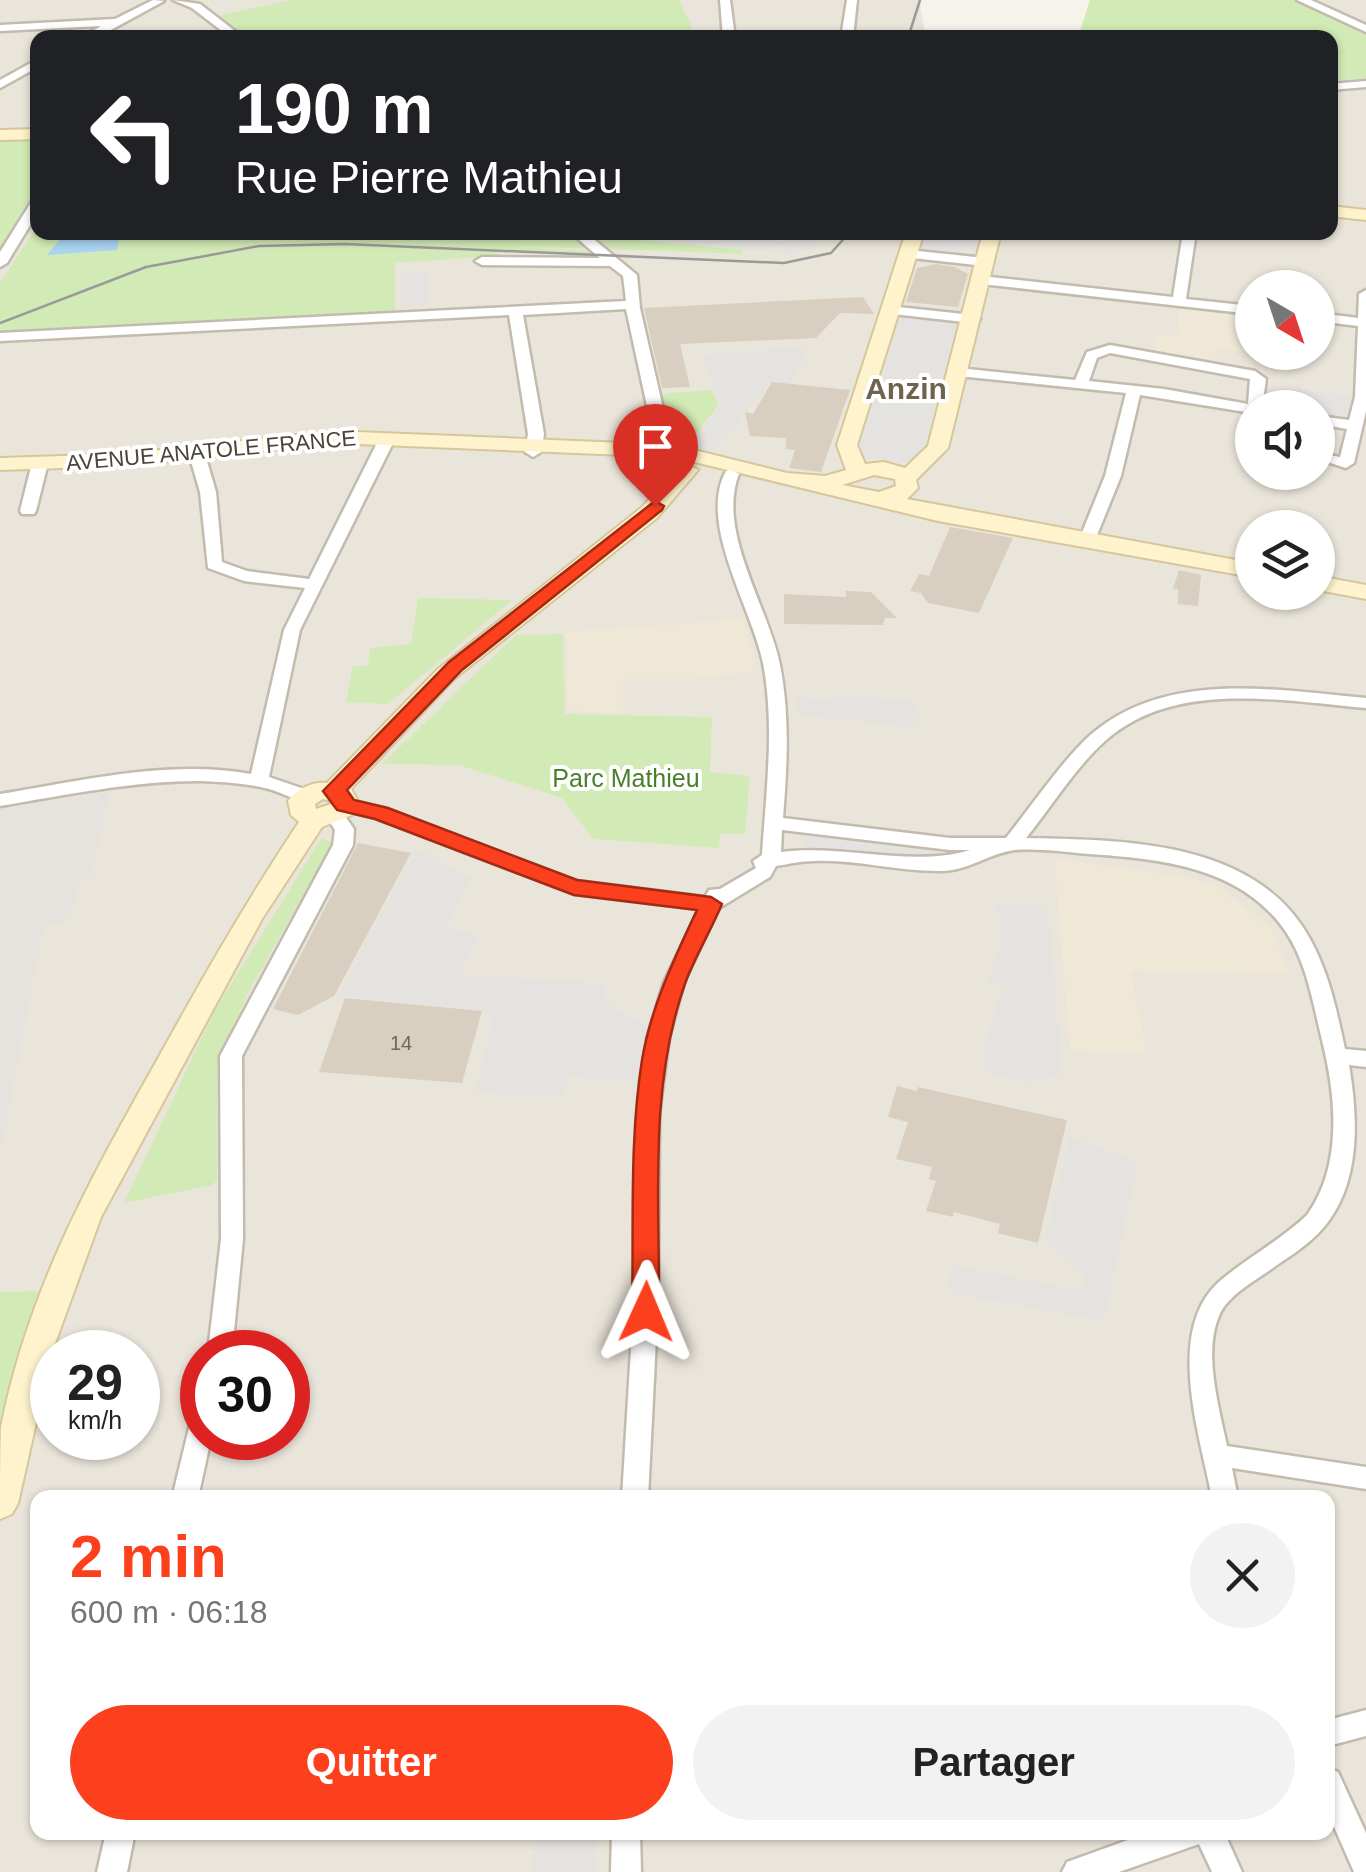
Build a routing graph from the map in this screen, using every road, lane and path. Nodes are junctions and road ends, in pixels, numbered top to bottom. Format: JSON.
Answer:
{"nodes":[{"id":1,"x":158,"y":0,"type":"edge"},
{"id":2,"x":178,"y":0,"type":"edge"},
{"id":3,"x":725,"y":0,"type":"edge"},
{"id":4,"x":852,"y":0,"type":"edge"},
{"id":5,"x":1302,"y":0,"type":"edge"},
{"id":6,"x":117,"y":22,"type":"junction"},
{"id":7,"x":0,"y":28,"type":"edge"},
{"id":8,"x":102,"y":30,"type":"edge"},
{"id":9,"x":228,"y":30,"type":"edge"},
{"id":10,"x":727,"y":30,"type":"edge"},
{"id":11,"x":848,"y":30,"type":"edge"},
{"id":12,"x":1366,"y":30,"type":"edge"},
{"id":13,"x":30,"y":63,"type":"edge"},
{"id":14,"x":0,"y":65,"type":"edge"},
{"id":15,"x":30,"y":66,"type":"edge"},
{"id":16,"x":1366,"y":84,"type":"edge"},
{"id":17,"x":0,"y":85,"type":"edge"},
{"id":18,"x":1338,"y":86,"type":"edge"},
{"id":19,"x":30,"y":134,"type":"edge"},
{"id":20,"x":0,"y":135,"type":"edge"},
{"id":21,"x":1338,"y":212,"type":"edge"},
{"id":22,"x":30,"y":214,"type":"edge"},
{"id":23,"x":1366,"y":215,"type":"edge"},
{"id":24,"x":586,"y":240,"type":"edge"},
{"id":25,"x":912,"y":240,"type":"edge"},
{"id":26,"x":990,"y":240,"type":"edge"},
{"id":27,"x":1189,"y":240,"type":"edge"},
{"id":28,"x":908,"y":254,"type":"junction"},
{"id":29,"x":482,"y":260,"type":"dead end"},
{"id":30,"x":615,"y":262,"type":"junction"},
{"id":31,"x":0,"y":264,"type":"edge"},
{"id":32,"x":983,"y":271,"type":"junction"},
{"id":33,"x":1366,"y":294,"type":"edge"},
{"id":34,"x":1179,"y":302,"type":"junction"},
{"id":35,"x":633,"y":304,"type":"junction"},
{"id":36,"x":1235,"y":308,"type":"edge"},
{"id":37,"x":515,"y":310,"type":"junction"},
{"id":38,"x":889,"y":310,"type":"junction"},
{"id":39,"x":972,"y":319,"type":"junction"},
{"id":40,"x":1335,"y":320,"type":"edge"},
{"id":41,"x":1364,"y":323,"type":"edge"},
{"id":42,"x":0,"y":337,"type":"edge"},
{"id":43,"x":958,"y":372,"type":"junction"},
{"id":44,"x":1081,"y":385,"type":"junction"},
{"id":45,"x":1364,"y":389,"type":"edge"},
{"id":46,"x":1134,"y":390,"type":"junction"},
{"id":47,"x":1257,"y":390,"type":"edge"},
{"id":48,"x":1235,"y":405,"type":"edge"},
{"id":49,"x":1335,"y":423,"type":"edge"},
{"id":50,"x":1356,"y":426,"type":"junction"},
{"id":51,"x":386,"y":442,"type":"junction"},
{"id":52,"x":534,"y":449,"type":"junction"},
{"id":53,"x":198,"y":454,"type":"junction"},
{"id":54,"x":661,"y":459,"type":"junction"},
{"id":55,"x":1335,"y":461,"type":"edge"},
{"id":56,"x":39,"y":466,"type":"junction"},
{"id":57,"x":691,"y":466,"type":"junction"},
{"id":58,"x":1,"y":468,"type":"edge"},
{"id":59,"x":731,"y":474,"type":"junction"},
{"id":60,"x":855,"y":480,"type":"junction"},
{"id":61,"x":907,"y":483,"type":"junction"},
{"id":62,"x":666,"y":495,"type":"junction"},
{"id":63,"x":884,"y":499,"type":"junction"},
{"id":64,"x":28,"y":511,"type":"dead end"},
{"id":65,"x":1089,"y":535,"type":"junction"},
{"id":66,"x":1166,"y":554,"type":"junction"},
{"id":67,"x":1235,"y":567,"type":"edge"},
{"id":68,"x":314,"y":584,"type":"junction"},
{"id":69,"x":1335,"y":586,"type":"edge"},
{"id":70,"x":1366,"y":592,"type":"edge"},
{"id":71,"x":1366,"y":703,"type":"edge"},
{"id":72,"x":259,"y":779,"type":"junction"},
{"id":73,"x":0,"y":800,"type":"edge"},
{"id":74,"x":327,"y":805,"type":"junction"},
{"id":75,"x":773,"y":823,"type":"junction"},
{"id":76,"x":1012,"y":844,"type":"junction"},
{"id":77,"x":771,"y":858,"type":"junction"},
{"id":78,"x":711,"y":904,"type":"junction"},
{"id":79,"x":1337,"y":1056,"type":"junction"},
{"id":80,"x":1366,"y":1059,"type":"edge"},
{"id":81,"x":222,"y":1330,"type":"edge"},
{"id":82,"x":1217,"y":1455,"type":"junction"},
{"id":83,"x":194,"y":1460,"type":"edge"},
{"id":84,"x":1366,"y":1478,"type":"edge"},
{"id":85,"x":187,"y":1490,"type":"edge"},
{"id":86,"x":635,"y":1490,"type":"edge"},
{"id":87,"x":1224,"y":1490,"type":"edge"},
{"id":88,"x":0,"y":1503,"type":"edge"},
{"id":89,"x":1366,"y":1722,"type":"edge"},
{"id":90,"x":1335,"y":1731,"type":"edge"},
{"id":91,"x":1335,"y":1797,"type":"edge"},
{"id":92,"x":119,"y":1840,"type":"edge"},
{"id":93,"x":626,"y":1840,"type":"edge"},
{"id":94,"x":1171,"y":1840,"type":"edge"},
{"id":95,"x":1213,"y":1840,"type":"edge"},
{"id":96,"x":1366,"y":1866,"type":"edge"},
{"id":97,"x":112,"y":1872,"type":"edge"},
{"id":98,"x":626,"y":1872,"type":"edge"},
{"id":99,"x":1077,"y":1872,"type":"edge"},
{"id":100,"x":1227,"y":1872,"type":"edge"}],
"edges":[{"from":1,"to":2,"type":"street"},
{"from":1,"to":6,"type":"street"},
{"from":2,"to":9,"type":"street"},
{"from":3,"to":10,"type":"street"},
{"from":4,"to":11,"type":"street"},
{"from":5,"to":12,"type":"street"},
{"from":6,"to":7,"type":"street"},
{"from":6,"to":8,"type":"street"},
{"from":13,"to":14,"type":"street"},
{"from":15,"to":17,"type":"street"},
{"from":16,"to":18,"type":"street"},
{"from":19,"to":20,"type":"street"},
{"from":21,"to":23,"type":"street"},
{"from":22,"to":31,"type":"street"},
{"from":24,"to":30,"type":"street"},
{"from":25,"to":28,"type":"street"},
{"from":26,"to":32,"type":"street"},
{"from":27,"to":34,"type":"street"},
{"from":28,"to":32,"type":"street"},
{"from":28,"to":38,"type":"street"},
{"from":29,"to":30,"type":"street"},
{"from":30,"to":35,"type":"street"},
{"from":32,"to":34,"type":"street"},
{"from":32,"to":39,"type":"street"},
{"from":33,"to":41,"type":"street"},
{"from":34,"to":36,"type":"street"},
{"from":35,"to":37,"type":"street"},
{"from":35,"to":54,"type":"street"},
{"from":37,"to":42,"type":"street"},
{"from":37,"to":52,"type":"street"},
{"from":38,"to":39,"type":"street"},
{"from":38,"to":60,"type":"street"},
{"from":39,"to":43,"type":"street"},
{"from":40,"to":41,"type":"street"},
{"from":41,"to":45,"type":"street"},
{"from":43,"to":44,"type":"street"},
{"from":43,"to":61,"type":"street"},
{"from":44,"to":46,"type":"street"},
{"from":44,"to":47,"type":"street"},
{"from":45,"to":50,"type":"street"},
{"from":46,"to":48,"type":"street"},
{"from":46,"to":65,"type":"street"},
{"from":49,"to":50,"type":"street"},
{"from":50,"to":55,"type":"street"},
{"from":51,"to":52,"type":"street","name":"AVENUE ANATOLE FRANCE"},
{"from":51,"to":53,"type":"street","name":"AVENUE ANATOLE FRANCE"},
{"from":51,"to":68,"type":"street"},
{"from":52,"to":54,"type":"street","name":"AVENUE ANATOLE FRANCE"},
{"from":53,"to":56,"type":"street","name":"AVENUE ANATOLE FRANCE"},
{"from":53,"to":68,"type":"street"},
{"from":54,"to":57,"type":"street","name":"AVENUE ANATOLE FRANCE"},
{"from":54,"to":62,"type":"street"},
{"from":56,"to":58,"type":"street","name":"AVENUE ANATOLE FRANCE"},
{"from":56,"to":64,"type":"street"},
{"from":57,"to":59,"type":"street","name":"AVENUE ANATOLE FRANCE"},
{"from":57,"to":60,"type":"street","name":"AVENUE ANATOLE FRANCE"},
{"from":57,"to":62,"type":"street"},
{"from":59,"to":60,"type":"street","name":"AVENUE ANATOLE FRANCE"},
{"from":59,"to":75,"type":"street"},
{"from":60,"to":61,"type":"street"},
{"from":60,"to":63,"type":"street"},
{"from":61,"to":63,"type":"street"},
{"from":61,"to":65,"type":"street"},
{"from":62,"to":74,"type":"street"},
{"from":63,"to":66,"type":"street"},
{"from":65,"to":66,"type":"street"},
{"from":66,"to":67,"type":"street"},
{"from":68,"to":72,"type":"street"},
{"from":69,"to":70,"type":"street"},
{"from":71,"to":76,"type":"street"},
{"from":72,"to":73,"type":"street"},
{"from":72,"to":74,"type":"street"},
{"from":74,"to":78,"type":"street"},
{"from":74,"to":81,"type":"street"},
{"from":74,"to":88,"type":"street"},
{"from":75,"to":76,"type":"street"},
{"from":75,"to":77,"type":"street"},
{"from":76,"to":77,"type":"street"},
{"from":76,"to":79,"type":"street"},
{"from":77,"to":78,"type":"street"},
{"from":78,"to":86,"type":"street"},
{"from":79,"to":80,"type":"street"},
{"from":79,"to":82,"type":"street"},
{"from":82,"to":84,"type":"street"},
{"from":82,"to":87,"type":"street"},
{"from":83,"to":85,"type":"street"},
{"from":89,"to":90,"type":"street"},
{"from":91,"to":96,"type":"street"},
{"from":92,"to":97,"type":"street"},
{"from":93,"to":98,"type":"street"},
{"from":94,"to":99,"type":"street"},
{"from":95,"to":100,"type":"street"}]}
